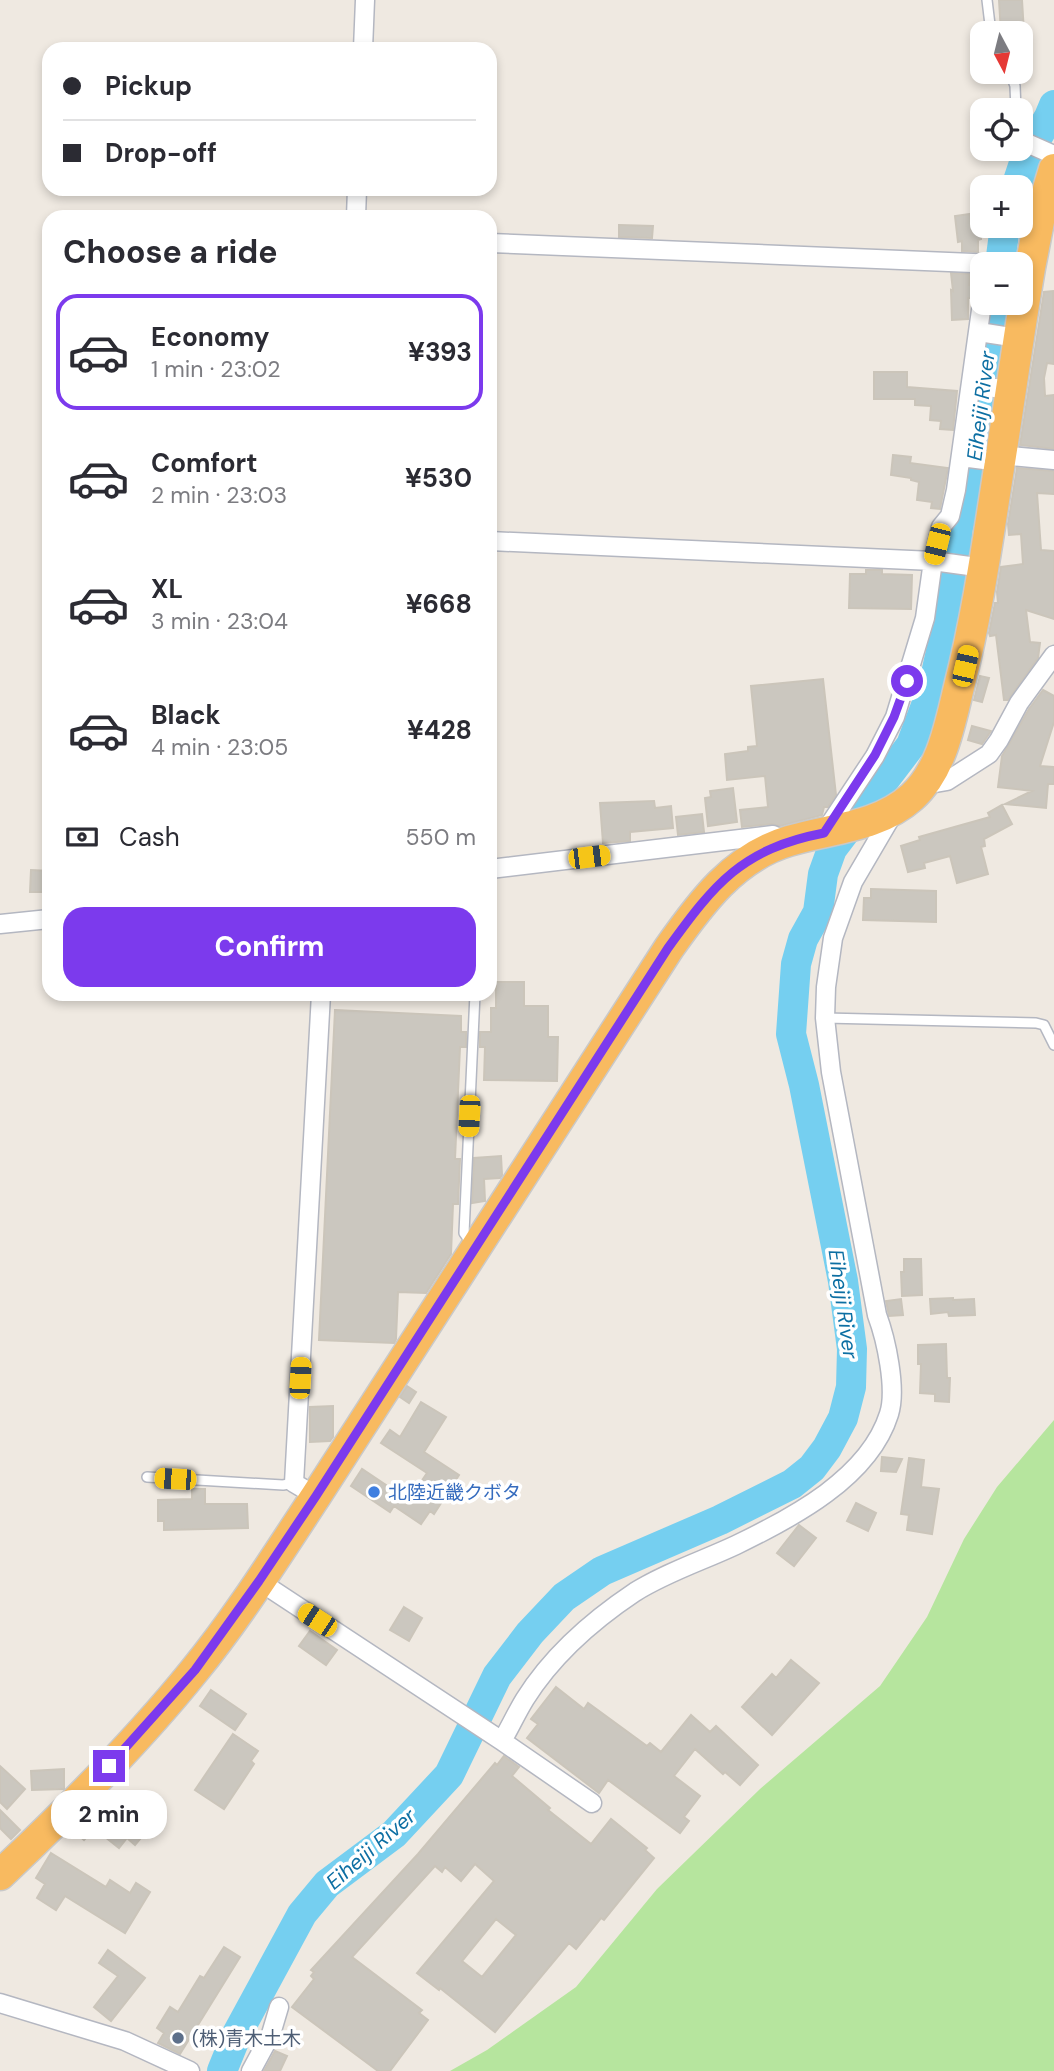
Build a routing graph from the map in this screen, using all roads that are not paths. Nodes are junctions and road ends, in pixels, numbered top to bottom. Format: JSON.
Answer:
{"nodes":[{"id":1,"x":365,"y":0,"type":"edge"},
{"id":2,"x":987,"y":0,"type":"edge"},
{"id":3,"x":990,"y":21,"type":"edge"},
{"id":4,"x":363,"y":42,"type":"edge"},
{"id":5,"x":1033,"y":148,"type":"edge"},
{"id":6,"x":1053,"y":159,"type":"edge"},
{"id":7,"x":497,"y":243,"type":"edge"},
{"id":8,"x":1033,"y":253,"type":"edge"},
{"id":9,"x":970,"y":263,"type":"edge"},
{"id":10,"x":982,"y":315,"type":"edge"},
{"id":11,"x":1018,"y":315,"type":"edge"},
{"id":12,"x":981,"y":332,"type":"junction"},
{"id":13,"x":1015,"y":338,"type":"junction"},
{"id":14,"x":973,"y":385,"type":"junction"},
{"id":15,"x":1007,"y":390,"type":"junction"},
{"id":16,"x":962,"y":457,"type":"junction"},
{"id":17,"x":998,"y":459,"type":"junction"},
{"id":18,"x":1054,"y":460,"type":"edge"},
{"id":19,"x":497,"y":541,"type":"edge"},
{"id":20,"x":937,"y":561,"type":"junction"},
{"id":21,"x":980,"y":568,"type":"junction"},
{"id":22,"x":1054,"y":655,"type":"edge"},
{"id":23,"x":924,"y":785,"type":"junction"},
{"id":24,"x":890,"y":813,"type":"junction"},
{"id":25,"x":827,"y":832,"type":"junction"},
{"id":26,"x":788,"y":841,"type":"junction"},
{"id":27,"x":497,"y":868,"type":"edge"},
{"id":28,"x":42,"y":920,"type":"edge"},
{"id":29,"x":0,"y":923,"type":"edge"},
{"id":30,"x":321,"y":1001,"type":"edge"},
{"id":31,"x":475,"y":1001,"type":"edge"},
{"id":32,"x":825,"y":1018,"type":"junction"},
{"id":33,"x":1054,"y":1045,"type":"edge"},
{"id":34,"x":475,"y":1248,"type":"junction"},
{"id":35,"x":147,"y":1477,"type":"dead end"},
{"id":36,"x":305,"y":1490,"type":"junction"},
{"id":37,"x":259,"y":1581,"type":"junction"},
{"id":38,"x":497,"y":1737,"type":"junction"},
{"id":39,"x":592,"y":1803,"type":"dead end"},
{"id":40,"x":0,"y":1875,"type":"edge"},
{"id":41,"x":0,"y":2003,"type":"edge"},
{"id":42,"x":279,"y":2007,"type":"dead end"},
{"id":43,"x":189,"y":2070,"type":"edge"},
{"id":44,"x":251,"y":2071,"type":"edge"}],
"edges":[{"from":1,"to":4,"type":"street"},
{"from":2,"to":3,"type":"lane"},
{"from":5,"to":6,"type":"street"},
{"from":6,"to":8,"type":"highway"},
{"from":7,"to":9,"type":"street"},
{"from":10,"to":12,"type":"street"},
{"from":11,"to":13,"type":"highway"},
{"from":12,"to":13,"type":"street"},
{"from":12,"to":14,"type":"street"},
{"from":13,"to":15,"type":"highway"},
{"from":14,"to":15,"type":"street"},
{"from":14,"to":16,"type":"street"},
{"from":15,"to":17,"type":"highway"},
{"from":16,"to":17,"type":"street"},
{"from":16,"to":20,"type":"street"},
{"from":17,"to":18,"type":"street"},
{"from":17,"to":21,"type":"highway"},
{"from":19,"to":20,"type":"street"},
{"from":20,"to":21,"type":"street"},
{"from":20,"to":25,"type":"street"},
{"from":21,"to":23,"type":"highway"},
{"from":22,"to":23,"type":"street"},
{"from":23,"to":24,"type":"highway"},
{"from":24,"to":25,"type":"highway"},
{"from":24,"to":32,"type":"street"},
{"from":25,"to":26,"type":"highway"},
{"from":26,"to":27,"type":"street"},
{"from":26,"to":34,"type":"highway"},
{"from":28,"to":29,"type":"street"},
{"from":30,"to":36,"type":"street"},
{"from":31,"to":34,"type":"lane"},
{"from":32,"to":33,"type":"lane"},
{"from":32,"to":38,"type":"street"},
{"from":34,"to":36,"type":"highway"},
{"from":35,"to":36,"type":"lane"},
{"from":36,"to":37,"type":"highway"},
{"from":37,"to":38,"type":"street"},
{"from":37,"to":40,"type":"highway"},
{"from":38,"to":39,"type":"street"},
{"from":41,"to":43,"type":"street"},
{"from":42,"to":44,"type":"street"}]}
